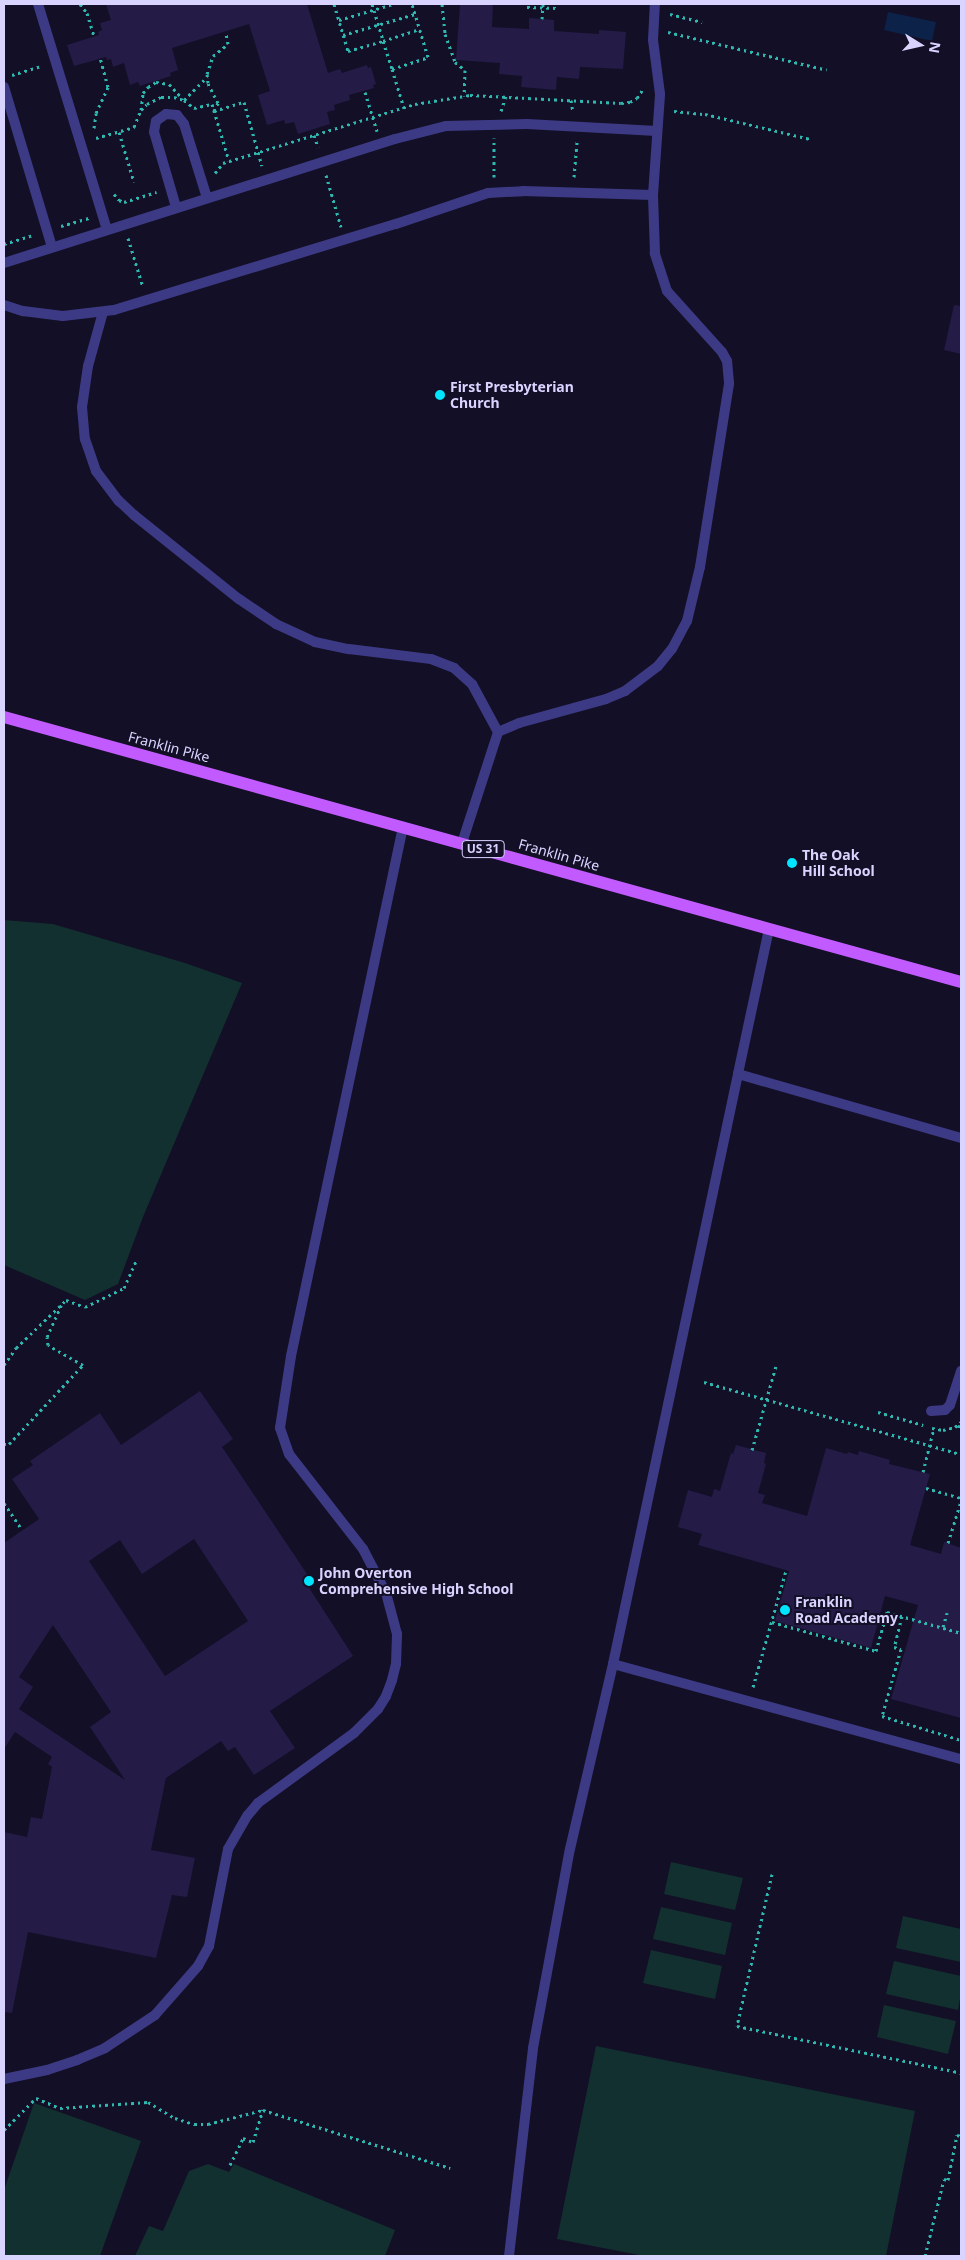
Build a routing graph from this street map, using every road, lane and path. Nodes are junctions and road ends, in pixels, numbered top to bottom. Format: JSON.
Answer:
{"nodes":[{"id":1,"x":38,"y":4,"type":"edge"},
{"id":2,"x":80,"y":4,"type":"edge"},
{"id":3,"x":334,"y":4,"type":"edge"},
{"id":4,"x":372,"y":4,"type":"edge"},
{"id":5,"x":393,"y":4,"type":"edge"},
{"id":6,"x":412,"y":4,"type":"edge"},
{"id":7,"x":442,"y":4,"type":"edge"},
{"id":8,"x":655,"y":4,"type":"edge"},
{"id":9,"x":543,"y":6,"type":"edge"},
{"id":10,"x":527,"y":7,"type":"dead end"},
{"id":11,"x":557,"y":8,"type":"dead end"},
{"id":12,"x":374,"y":9,"type":"junction"},
{"id":13,"x":670,"y":9,"type":"dead end"},
{"id":14,"x":415,"y":14,"type":"junction"},
{"id":15,"x":669,"y":14,"type":"junction"},
{"id":16,"x":542,"y":19,"type":"dead end"},
{"id":17,"x":339,"y":20,"type":"junction"},
{"id":18,"x":702,"y":22,"type":"dead end"},
{"id":19,"x":378,"y":24,"type":"junction"},
{"id":20,"x":420,"y":29,"type":"junction"},
{"id":21,"x":226,"y":34,"type":"dead end"},
{"id":22,"x":343,"y":35,"type":"junction"},
{"id":23,"x":94,"y":36,"type":"dead end"},
{"id":24,"x":383,"y":41,"type":"junction"},
{"id":25,"x":100,"y":58,"type":"dead end"},
{"id":26,"x":56,"y":61,"type":"junction"},
{"id":27,"x":392,"y":69,"type":"junction"},
{"id":28,"x":827,"y":70,"type":"dead end"},
{"id":29,"x":207,"y":77,"type":"junction"},
{"id":30,"x":4,"y":78,"type":"edge"},
{"id":31,"x":644,"y":83,"type":"dead end"},
{"id":32,"x":4,"y":87,"type":"edge"},
{"id":33,"x":365,"y":92,"type":"dead end"},
{"id":34,"x":464,"y":96,"type":"junction"},
{"id":35,"x":506,"y":96,"type":"junction"},
{"id":36,"x":571,"y":100,"type":"junction"},
{"id":37,"x":404,"y":108,"type":"junction"},
{"id":38,"x":659,"y":109,"type":"junction"},
{"id":39,"x":141,"y":110,"type":"dead end"},
{"id":40,"x":373,"y":117,"type":"junction"},
{"id":41,"x":498,"y":124,"type":"junction"},
{"id":42,"x":575,"y":127,"type":"junction"},
{"id":43,"x":657,"y":131,"type":"junction"},
{"id":44,"x":119,"y":132,"type":"dead end"},
{"id":45,"x":314,"y":135,"type":"junction"},
{"id":46,"x":810,"y":139,"type":"dead end"},
{"id":47,"x":381,"y":143,"type":"junction"},
{"id":48,"x":99,"y":147,"type":"dead end"},
{"id":49,"x":258,"y":152,"type":"junction"},
{"id":50,"x":320,"y":154,"type":"dead end"},
{"id":51,"x":325,"y":173,"type":"dead end"},
{"id":52,"x":201,"y":178,"type":"junction"},
{"id":53,"x":266,"y":180,"type":"junction"},
{"id":54,"x":134,"y":182,"type":"dead end"},
{"id":55,"x":170,"y":188,"type":"junction"},
{"id":56,"x":494,"y":193,"type":"junction"},
{"id":57,"x":573,"y":193,"type":"junction"},
{"id":58,"x":653,"y":195,"type":"junction"},
{"id":59,"x":207,"y":198,"type":"junction"},
{"id":60,"x":176,"y":208,"type":"junction"},
{"id":61,"x":123,"y":224,"type":"junction"},
{"id":62,"x":107,"y":230,"type":"junction"},
{"id":63,"x":345,"y":239,"type":"junction"},
{"id":64,"x":52,"y":247,"type":"junction"},
{"id":65,"x":4,"y":263,"type":"edge"},
{"id":66,"x":147,"y":301,"type":"junction"},
{"id":67,"x":4,"y":305,"type":"edge"},
{"id":68,"x":103,"y":312,"type":"junction"},
{"id":69,"x":4,"y":717,"type":"edge"},
{"id":70,"x":498,"y":732,"type":"junction"},
{"id":71,"x":403,"y":826,"type":"junction"},
{"id":72,"x":462,"y":843,"type":"junction"},
{"id":73,"x":769,"y":929,"type":"junction"},
{"id":74,"x":961,"y":982,"type":"edge"},
{"id":75,"x":738,"y":1074,"type":"junction"},
{"id":76,"x":961,"y":1138,"type":"edge"},
{"id":77,"x":137,"y":1259,"type":"dead end"},
{"id":78,"x":62,"y":1304,"type":"junction"},
{"id":79,"x":4,"y":1365,"type":"edge"},
{"id":80,"x":776,"y":1366,"type":"dead end"},
{"id":81,"x":961,"y":1371,"type":"edge"},
{"id":82,"x":704,"y":1382,"type":"dead end"},
{"id":83,"x":766,"y":1399,"type":"junction"},
{"id":84,"x":931,"y":1411,"type":"dead end"},
{"id":85,"x":958,"y":1425,"type":"dead end"},
{"id":86,"x":934,"y":1428,"type":"dead end"},
{"id":87,"x":961,"y":1430,"type":"edge"},
{"id":88,"x":4,"y":1444,"type":"edge"},
{"id":89,"x":930,"y":1445,"type":"junction"},
{"id":90,"x":752,"y":1450,"type":"dead end"},
{"id":91,"x":961,"y":1454,"type":"edge"},
{"id":92,"x":923,"y":1472,"type":"dead end"},
{"id":93,"x":926,"y":1488,"type":"dead end"},
{"id":94,"x":961,"y":1499,"type":"edge"},
{"id":95,"x":4,"y":1503,"type":"edge"},
{"id":96,"x":22,"y":1530,"type":"dead end"},
{"id":97,"x":948,"y":1543,"type":"dead end"},
{"id":98,"x":786,"y":1570,"type":"dead end"},
{"id":99,"x":947,"y":1613,"type":"dead end"},
{"id":100,"x":902,"y":1616,"type":"junction"},
{"id":101,"x":772,"y":1622,"type":"junction"},
{"id":102,"x":878,"y":1622,"type":"dead end"},
{"id":103,"x":884,"y":1624,"type":"junction"},
{"id":104,"x":943,"y":1628,"type":"junction"},
{"id":105,"x":961,"y":1633,"type":"edge"},
{"id":106,"x":613,"y":1664,"type":"junction"},
{"id":107,"x":749,"y":1701,"type":"junction"},
{"id":108,"x":961,"y":1740,"type":"edge"},
{"id":109,"x":961,"y":1759,"type":"edge"},
{"id":110,"x":772,"y":1874,"type":"dead end"},
{"id":111,"x":961,"y":2073,"type":"edge"},
{"id":112,"x":4,"y":2079,"type":"edge"},
{"id":113,"x":263,"y":2110,"type":"junction"},
{"id":114,"x":4,"y":2130,"type":"edge"},
{"id":115,"x":961,"y":2136,"type":"edge"},
{"id":116,"x":230,"y":2165,"type":"dead end"},
{"id":117,"x":450,"y":2168,"type":"dead end"},
{"id":118,"x":510,"y":2256,"type":"edge"},
{"id":119,"x":925,"y":2256,"type":"edge"}],
"edges":[{"from":1,"to":26,"type":"lane"},
{"from":2,"to":23,"type":"path"},
{"from":3,"to":17,"type":"path"},
{"from":4,"to":12,"type":"path"},
{"from":5,"to":12,"type":"path"},
{"from":6,"to":14,"type":"path"},
{"from":7,"to":34,"type":"path"},
{"from":8,"to":38,"type":"lane"},
{"from":9,"to":10,"type":"path"},
{"from":9,"to":11,"type":"path"},
{"from":9,"to":16,"type":"path"},
{"from":12,"to":17,"type":"path"},
{"from":12,"to":19,"type":"path"},
{"from":13,"to":15,"type":"path"},
{"from":14,"to":19,"type":"path"},
{"from":14,"to":20,"type":"path"},
{"from":15,"to":18,"type":"path"},
{"from":15,"to":28,"type":"path"},
{"from":17,"to":22,"type":"path"},
{"from":19,"to":22,"type":"path"},
{"from":19,"to":24,"type":"path"},
{"from":20,"to":24,"type":"path"},
{"from":20,"to":27,"type":"path"},
{"from":21,"to":29,"type":"path"},
{"from":22,"to":24,"type":"path"},
{"from":24,"to":27,"type":"path"},
{"from":25,"to":48,"type":"path"},
{"from":26,"to":30,"type":"path"},
{"from":26,"to":62,"type":"lane"},
{"from":27,"to":37,"type":"path"},
{"from":29,"to":39,"type":"path"},
{"from":29,"to":49,"type":"path"},
{"from":31,"to":36,"type":"path"},
{"from":32,"to":64,"type":"lane"},
{"from":33,"to":40,"type":"path"},
{"from":34,"to":35,"type":"path"},
{"from":34,"to":37,"type":"path"},
{"from":35,"to":36,"type":"path"},
{"from":35,"to":41,"type":"path"},
{"from":36,"to":42,"type":"path"},
{"from":37,"to":40,"type":"path"},
{"from":38,"to":43,"type":"lane"},
{"from":38,"to":46,"type":"path"},
{"from":40,"to":45,"type":"path"},
{"from":40,"to":47,"type":"path"},
{"from":41,"to":42,"type":"lane"},
{"from":41,"to":47,"type":"lane"},
{"from":41,"to":56,"type":"path"},
{"from":42,"to":43,"type":"lane"},
{"from":42,"to":57,"type":"path"},
{"from":43,"to":58,"type":"lane"},
{"from":44,"to":54,"type":"path"},
{"from":45,"to":49,"type":"path"},
{"from":45,"to":50,"type":"path"},
{"from":47,"to":53,"type":"lane"},
{"from":49,"to":52,"type":"path"},
{"from":49,"to":53,"type":"path"},
{"from":51,"to":63,"type":"path"},
{"from":52,"to":55,"type":"lane"},
{"from":52,"to":59,"type":"lane"},
{"from":53,"to":59,"type":"lane"},
{"from":55,"to":60,"type":"lane"},
{"from":55,"to":61,"type":"path"},
{"from":56,"to":57,"type":"lane"},
{"from":56,"to":63,"type":"lane"},
{"from":57,"to":58,"type":"lane"},
{"from":58,"to":70,"type":"lane"},
{"from":59,"to":60,"type":"lane"},
{"from":60,"to":61,"type":"lane"},
{"from":61,"to":62,"type":"lane"},
{"from":61,"to":66,"type":"path"},
{"from":62,"to":64,"type":"lane"},
{"from":63,"to":66,"type":"lane"},
{"from":64,"to":65,"type":"lane"},
{"from":66,"to":68,"type":"lane"},
{"from":67,"to":68,"type":"lane"},
{"from":68,"to":70,"type":"lane"},
{"from":69,"to":71,"type":"main road","name":"Franklin Pike","number":"US 31"},
{"from":70,"to":72,"type":"lane"},
{"from":71,"to":72,"type":"main road","name":"Franklin Pike","number":"US 31"},
{"from":71,"to":112,"type":"lane"},
{"from":72,"to":73,"type":"main road","name":"Franklin Pike","number":"US 31"},
{"from":73,"to":74,"type":"main road","name":"Franklin Pike","number":"US 31"},
{"from":73,"to":75,"type":"lane"},
{"from":75,"to":76,"type":"lane"},
{"from":75,"to":106,"type":"lane"},
{"from":77,"to":78,"type":"path"},
{"from":78,"to":79,"type":"path"},
{"from":78,"to":88,"type":"path"},
{"from":80,"to":83,"type":"path"},
{"from":81,"to":84,"type":"lane"},
{"from":82,"to":83,"type":"path"},
{"from":83,"to":89,"type":"path"},
{"from":83,"to":90,"type":"path"},
{"from":85,"to":87,"type":"path"},
{"from":86,"to":89,"type":"path"},
{"from":89,"to":91,"type":"path"},
{"from":89,"to":92,"type":"path"},
{"from":93,"to":94,"type":"path"},
{"from":94,"to":97,"type":"path"},
{"from":95,"to":96,"type":"path"},
{"from":98,"to":101,"type":"path"},
{"from":99,"to":104,"type":"path"},
{"from":100,"to":103,"type":"path"},
{"from":100,"to":104,"type":"path"},
{"from":100,"to":108,"type":"path"},
{"from":101,"to":103,"type":"path"},
{"from":101,"to":107,"type":"path"},
{"from":102,"to":103,"type":"path"},
{"from":104,"to":105,"type":"path"},
{"from":106,"to":107,"type":"lane"},
{"from":106,"to":118,"type":"lane"},
{"from":107,"to":109,"type":"lane"},
{"from":110,"to":111,"type":"path"},
{"from":113,"to":114,"type":"path"},
{"from":113,"to":116,"type":"path"},
{"from":113,"to":117,"type":"path"},
{"from":115,"to":119,"type":"path"}]}
